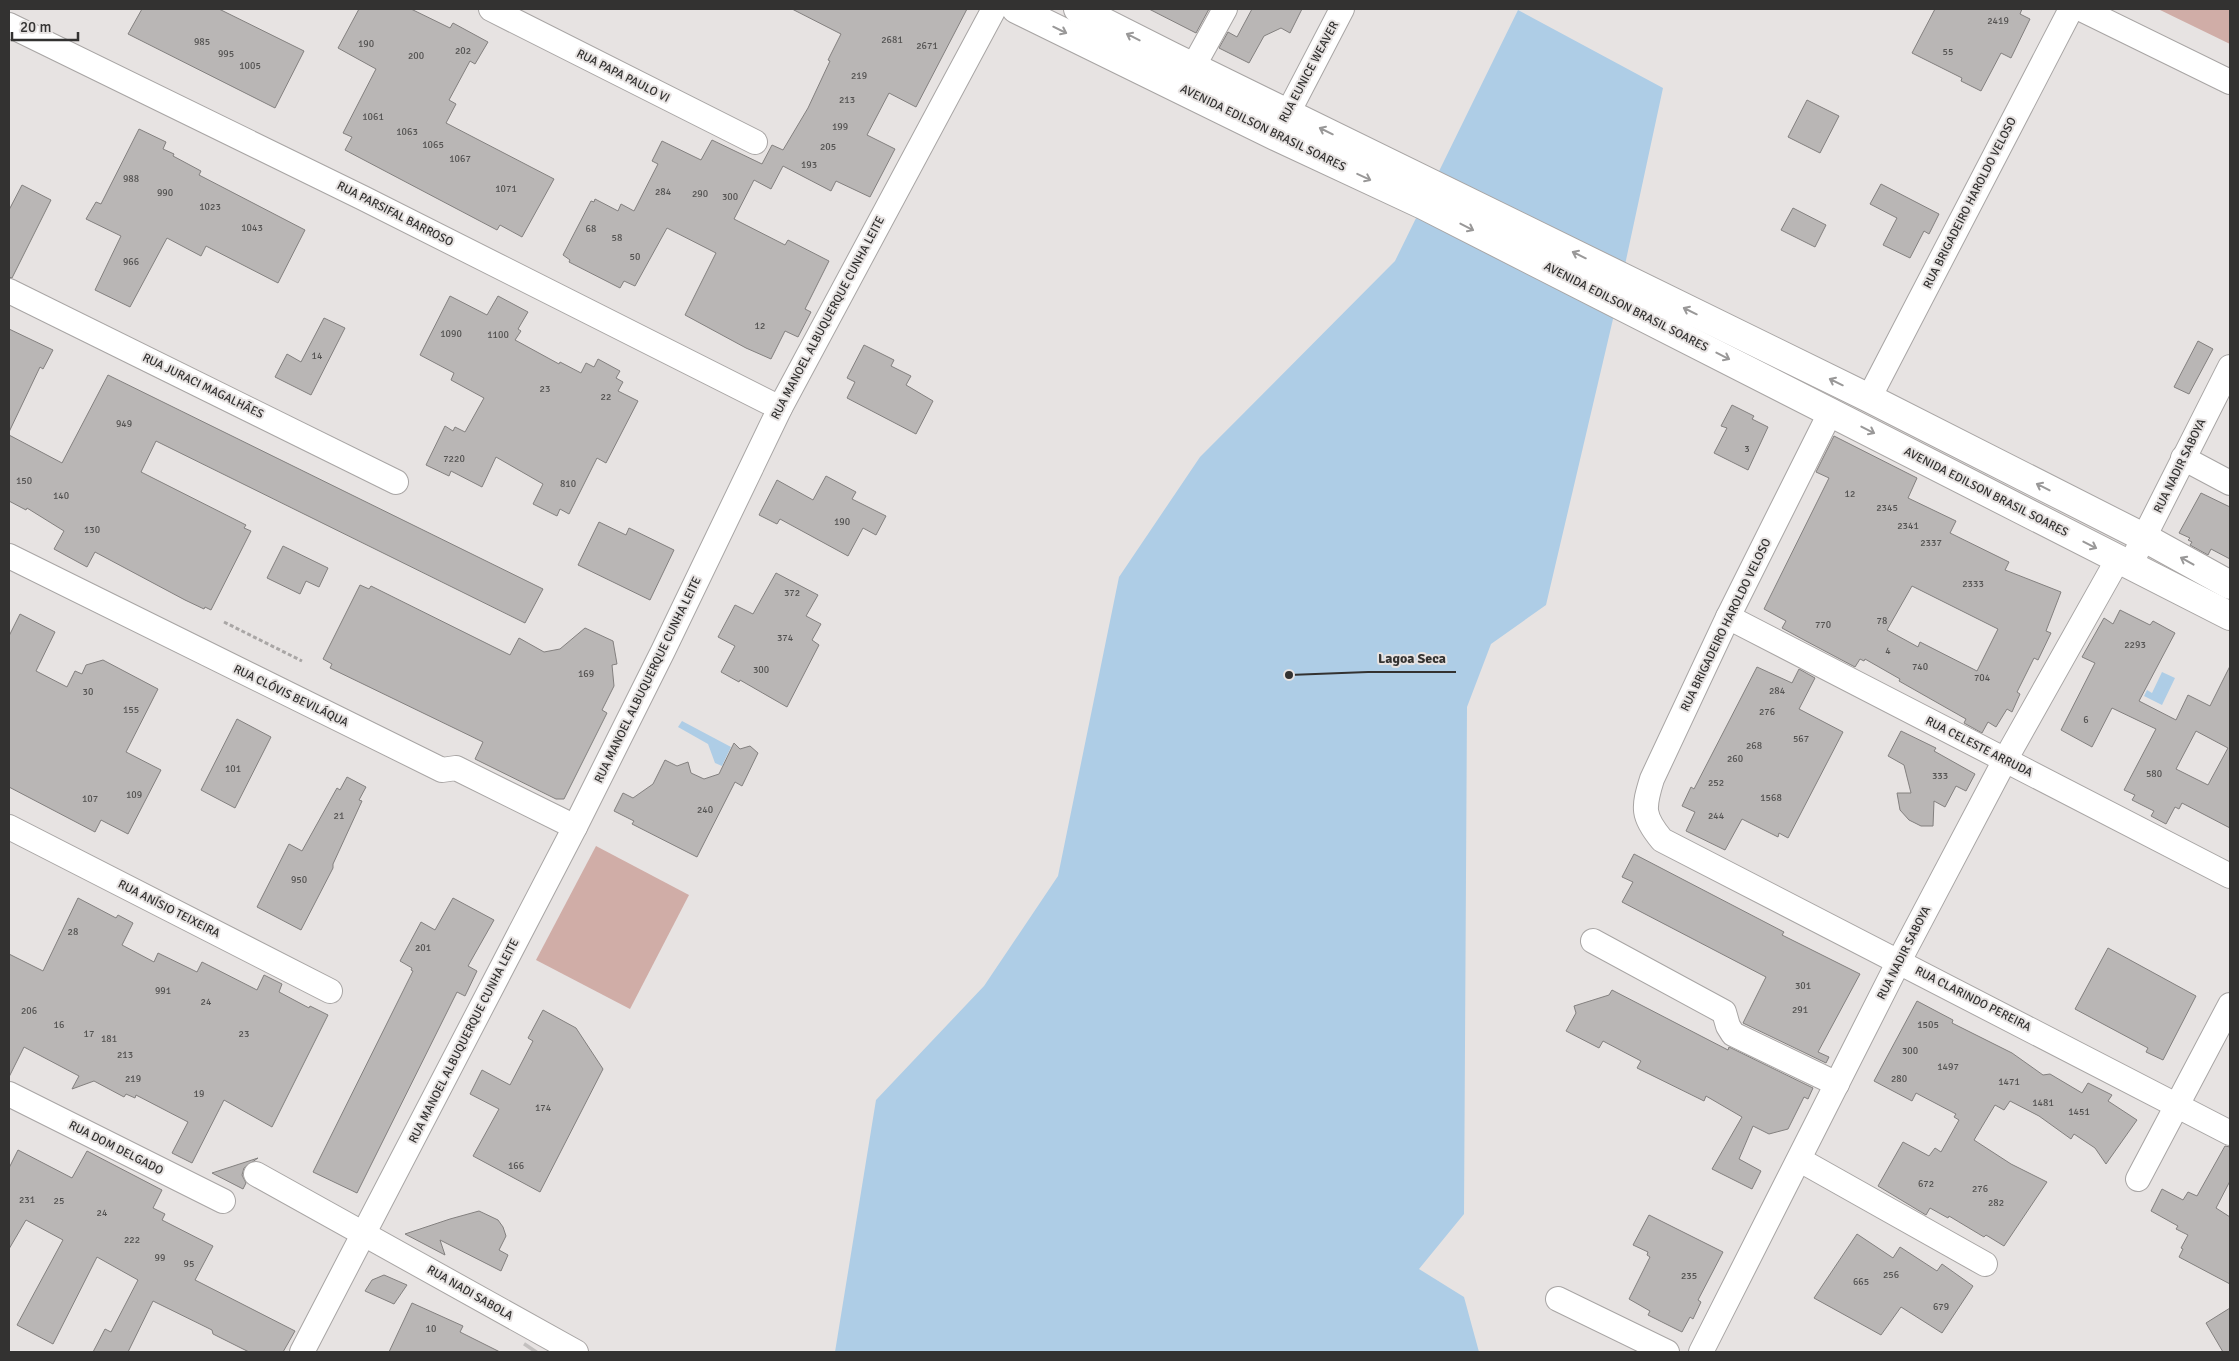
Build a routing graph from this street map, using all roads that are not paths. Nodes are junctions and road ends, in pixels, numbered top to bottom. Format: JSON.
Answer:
{"nodes":[{"id":1,"x":491,"y":9,"type":"edge"},
{"id":2,"x":994,"y":9,"type":"edge"},
{"id":3,"x":1016,"y":9,"type":"edge"},
{"id":4,"x":1078,"y":9,"type":"edge"},
{"id":5,"x":1225,"y":9,"type":"edge"},
{"id":6,"x":1342,"y":9,"type":"edge"},
{"id":7,"x":2071,"y":9,"type":"edge"},
{"id":8,"x":2081,"y":9,"type":"edge"},
{"id":9,"x":9,"y":25,"type":"edge"},
{"id":10,"x":1175,"y":67,"type":"junction"},
{"id":11,"x":2230,"y":82,"type":"edge"},
{"id":12,"x":1288,"y":112,"type":"junction"},
{"id":13,"x":1275,"y":136,"type":"junction"},
{"id":14,"x":756,"y":142,"type":"dead end"},
{"id":15,"x":1428,"y":194,"type":"junction"},
{"id":16,"x":9,"y":291,"type":"edge"},
{"id":17,"x":2230,"y":367,"type":"edge"},
{"id":18,"x":1869,"y":398,"type":"junction"},
{"id":19,"x":780,"y":408,"type":"junction"},
{"id":20,"x":1830,"y":411,"type":"junction"},
{"id":21,"x":2183,"y":458,"type":"junction"},
{"id":22,"x":396,"y":482,"type":"dead end"},
{"id":23,"x":2230,"y":482,"type":"edge"},
{"id":24,"x":2145,"y":538,"type":"junction"},
{"id":25,"x":9,"y":556,"type":"edge"},
{"id":26,"x":2124,"y":562,"type":"junction"},
{"id":27,"x":2230,"y":585,"type":"edge"},
{"id":28,"x":2230,"y":616,"type":"edge"},
{"id":29,"x":1728,"y":617,"type":"junction"},
{"id":30,"x":2005,"y":760,"type":"junction"},
{"id":31,"x":9,"y":827,"type":"edge"},
{"id":32,"x":575,"y":827,"type":"junction"},
{"id":33,"x":1662,"y":840,"type":"joint"},
{"id":34,"x":2230,"y":876,"type":"edge"},
{"id":35,"x":1593,"y":941,"type":"dead end"},
{"id":36,"x":1899,"y":961,"type":"junction"},
{"id":37,"x":330,"y":991,"type":"dead end"},
{"id":38,"x":2230,"y":1005,"type":"edge"},
{"id":39,"x":1837,"y":1084,"type":"junction"},
{"id":40,"x":9,"y":1094,"type":"edge"},
{"id":41,"x":2177,"y":1104,"type":"junction"},
{"id":42,"x":2230,"y":1133,"type":"edge"},
{"id":43,"x":1800,"y":1160,"type":"junction"},
{"id":44,"x":256,"y":1174,"type":"dead end"},
{"id":45,"x":2138,"y":1179,"type":"dead end"},
{"id":46,"x":223,"y":1201,"type":"dead end"},
{"id":47,"x":365,"y":1232,"type":"junction"},
{"id":48,"x":1986,"y":1264,"type":"dead end"},
{"id":49,"x":1558,"y":1299,"type":"dead end"},
{"id":50,"x":553,"y":1346,"type":"edge"},
{"id":51,"x":302,"y":1352,"type":"edge"},
{"id":52,"x":1667,"y":1352,"type":"edge"},
{"id":53,"x":1701,"y":1352,"type":"edge"}],
"edges":[{"from":1,"to":14,"type":"street","name":"RUA PAPA PAULO VI"},
{"from":2,"to":19,"type":"street","name":"RUA MANOEL ALBUQUERQUE CUNHA LEITE"},
{"from":3,"to":10,"type":"main road","name":"AVENIDA EDILSON BRASIL SOARES","one_way":true},
{"from":10,"to":4,"type":"main road","name":"AVENIDA EDILSON BRASIL SOARES","one_way":true},
{"from":5,"to":10,"type":"street"},
{"from":6,"to":12,"type":"street","name":"RUA EUNICE WEAVER"},
{"from":7,"to":18,"type":"street","name":"RUA BRIGADEIRO HAROLDO VELOSO"},
{"from":8,"to":11,"type":"street"},
{"from":9,"to":19,"type":"street","name":"RUA PARSIFAL BARROSO"},
{"from":10,"to":12,"type":"main road","name":"AVENIDA EDILSON BRASIL SOARES"},
{"from":10,"to":13,"type":"main road","name":"AVENIDA EDILSON BRASIL SOARES"},
{"from":12,"to":13,"type":"street","name":"RUA EUNICE WEAVER"},
{"from":15,"to":12,"type":"main road","name":"AVENIDA EDILSON BRASIL SOARES","one_way":true},
{"from":13,"to":15,"type":"main road","name":"AVENIDA EDILSON BRASIL SOARES","one_way":true},
{"from":18,"to":15,"type":"main road","name":"AVENIDA EDILSON BRASIL SOARES","one_way":true},
{"from":15,"to":20,"type":"main road","name":"AVENIDA EDILSON BRASIL SOARES","one_way":true},
{"from":16,"to":22,"type":"street","name":"RUA JURACI MAGALHÃES"},
{"from":17,"to":21,"type":"street","name":"RUA NADIR SABOYA"},
{"from":24,"to":18,"type":"main road","name":"AVENIDA EDILSON BRASIL SOARES","one_way":true},
{"from":19,"to":32,"type":"street","name":"RUA MANOEL ALBUQUERQUE CUNHA LEITE"},
{"from":20,"to":26,"type":"main road","name":"AVENIDA EDILSON BRASIL SOARES","one_way":true},
{"from":20,"to":29,"type":"street","name":"RUA BRIGADEIRO HAROLDO VELOSO"},
{"from":21,"to":23,"type":"street"},
{"from":21,"to":24,"type":"street","name":"RUA NADIR SABOYA"},
{"from":24,"to":26,"type":"street","name":"RUA NADIR SABOYA"},
{"from":27,"to":24,"type":"main road","name":"AVENIDA EDILSON BRASIL SOARES","one_way":true},
{"from":25,"to":32,"type":"street","name":"RUA CLÓVIS BEVILÁQUA"},
{"from":26,"to":28,"type":"main road","name":"AVENIDA EDILSON BRASIL SOARES"},
{"from":26,"to":30,"type":"street","name":"RUA NADIR SABOYA"},
{"from":29,"to":30,"type":"street","name":"RUA CELESTE ARRUDA"},
{"from":29,"to":33,"type":"street","name":"RUA BRIGADEIRO HAROLDO VELOSO"},
{"from":30,"to":34,"type":"street","name":"RUA CELESTE ARRUDA"},
{"from":30,"to":36,"type":"street","name":"RUA NADIR SABOYA"},
{"from":31,"to":37,"type":"street","name":"RUA ANÍSIO TEIXEIRA"},
{"from":32,"to":47,"type":"street","name":"RUA MANOEL ALBUQUERQUE CUNHA LEITE"},
{"from":33,"to":36,"type":"street","name":"RUA CLARINDO PEREIRA"},
{"from":35,"to":39,"type":"street"},
{"from":36,"to":39,"type":"street","name":"RUA NADIR SABOYA"},
{"from":36,"to":41,"type":"street","name":"RUA CLARINDO PEREIRA"},
{"from":38,"to":41,"type":"street"},
{"from":39,"to":43,"type":"street","name":"RUA NADIR SABOYA"},
{"from":40,"to":46,"type":"street","name":"RUA DOM DELGADO"},
{"from":41,"to":42,"type":"street","name":"RUA CLARINDO PEREIRA"},
{"from":41,"to":45,"type":"street"},
{"from":43,"to":48,"type":"street"},
{"from":43,"to":53,"type":"street","name":"RUA NADIR SABOYA"},
{"from":44,"to":47,"type":"street"},
{"from":47,"to":50,"type":"street","name":"RUA NADI SABOLA"},
{"from":47,"to":51,"type":"street","name":"RUA MANOEL ALBUQUERQUE CUNHA LEITE"},
{"from":49,"to":52,"type":"street"}]}
